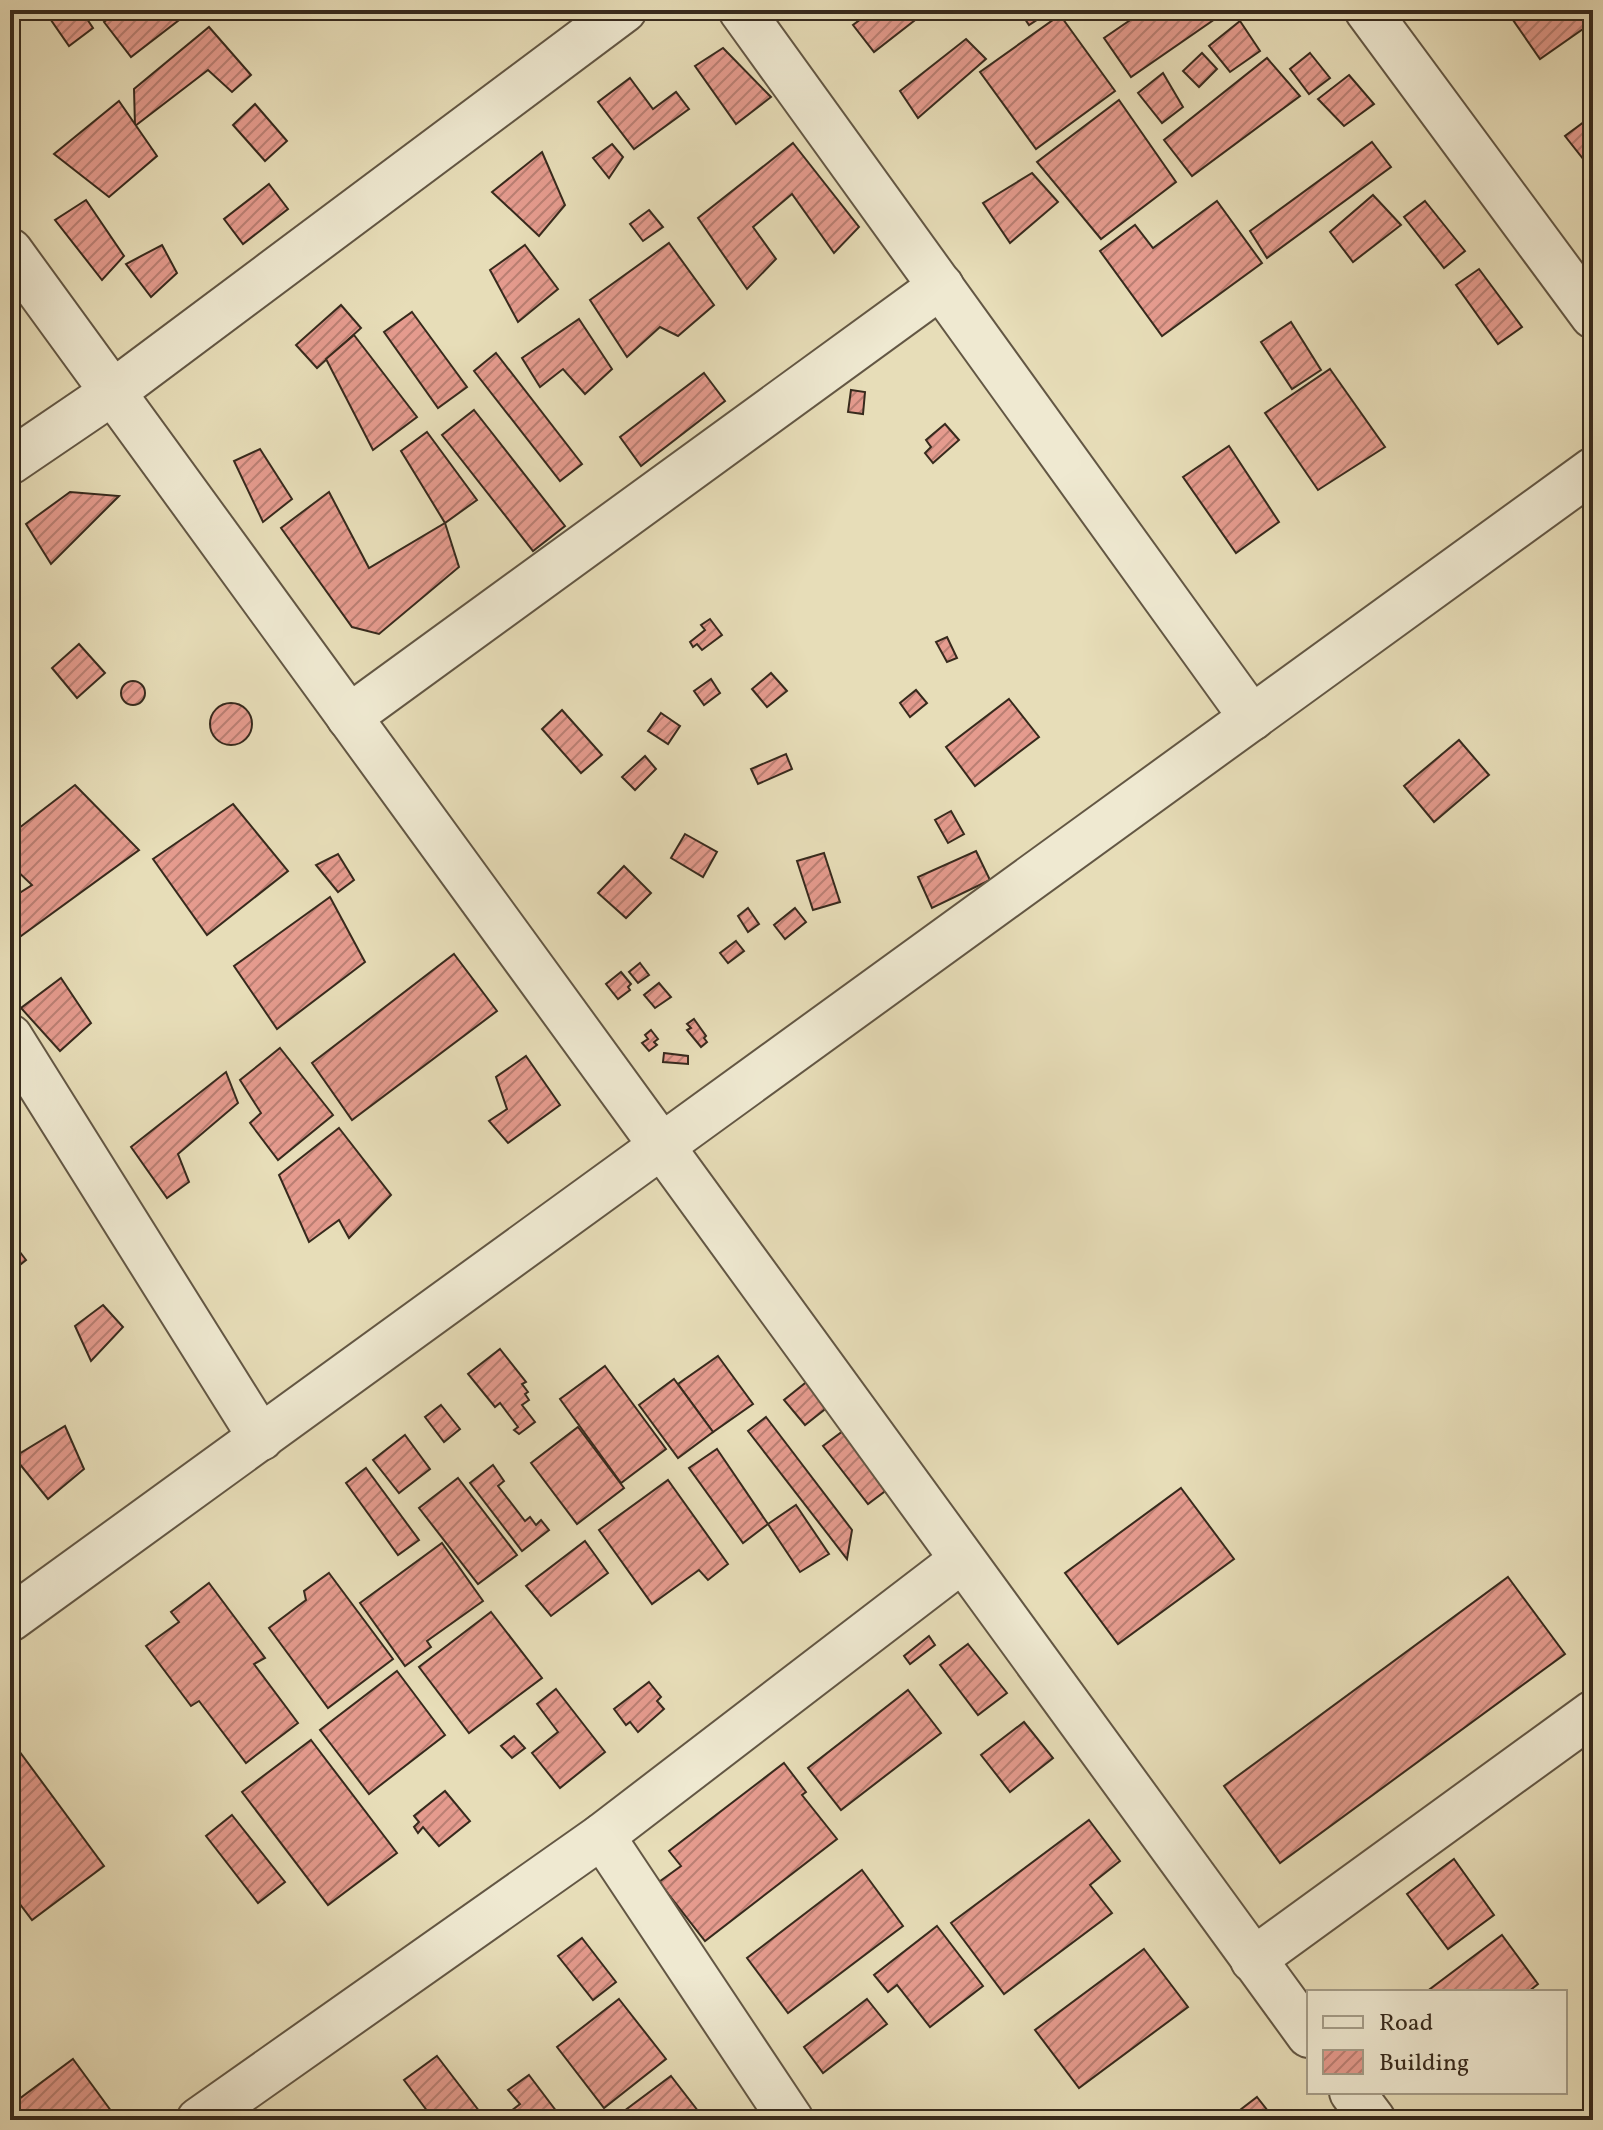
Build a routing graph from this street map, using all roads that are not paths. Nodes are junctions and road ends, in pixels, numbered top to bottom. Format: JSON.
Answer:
{"nodes":[{"id":1,"x":624,"y":10,"type":"edge"},
{"id":2,"x":741,"y":10,"type":"edge"},
{"id":3,"x":1367,"y":10,"type":"edge"},
{"id":4,"x":10,"y":251,"type":"edge"},
{"id":5,"x":941,"y":286,"type":"junction"},
{"id":6,"x":1593,"y":316,"type":"edge"},
{"id":7,"x":113,"y":392,"type":"junction"},
{"id":8,"x":10,"y":462,"type":"edge"},
{"id":9,"x":1593,"y":470,"type":"edge"},
{"id":10,"x":349,"y":717,"type":"junction"},
{"id":11,"x":1252,"y":718,"type":"junction"},
{"id":12,"x":10,"y":1037,"type":"edge"},
{"id":13,"x":661,"y":1146,"type":"junction"},
{"id":14,"x":261,"y":1438,"type":"junction"},
{"id":15,"x":962,"y":1560,"type":"junction"},
{"id":16,"x":10,"y":1619,"type":"edge"},
{"id":17,"x":1593,"y":1713,"type":"edge"},
{"id":18,"x":602,"y":1836,"type":"junction"},
{"id":19,"x":1253,"y":1960,"type":"junction"},
{"id":20,"x":1307,"y":2032,"type":"edge"},
{"id":21,"x":1354,"y":2094,"type":"edge"},
{"id":22,"x":199,"y":2120,"type":"edge"},
{"id":23,"x":791,"y":2120,"type":"edge"},
{"id":24,"x":1373,"y":2120,"type":"edge"}],
"edges":[{"from":1,"to":7,"type":"street"},
{"from":2,"to":5,"type":"street"},
{"from":3,"to":6,"type":"street"},
{"from":4,"to":7,"type":"street"},
{"from":5,"to":10,"type":"street"},
{"from":5,"to":11,"type":"street"},
{"from":7,"to":8,"type":"street"},
{"from":7,"to":10,"type":"street"},
{"from":9,"to":11,"type":"street"},
{"from":10,"to":13,"type":"street"},
{"from":11,"to":13,"type":"street"},
{"from":12,"to":14,"type":"street"},
{"from":13,"to":14,"type":"street"},
{"from":13,"to":15,"type":"street"},
{"from":14,"to":16,"type":"street"},
{"from":15,"to":18,"type":"street"},
{"from":15,"to":19,"type":"street"},
{"from":17,"to":19,"type":"street"},
{"from":18,"to":22,"type":"street"},
{"from":18,"to":23,"type":"street"},
{"from":19,"to":20,"type":"street"},
{"from":21,"to":24,"type":"street"}]}
